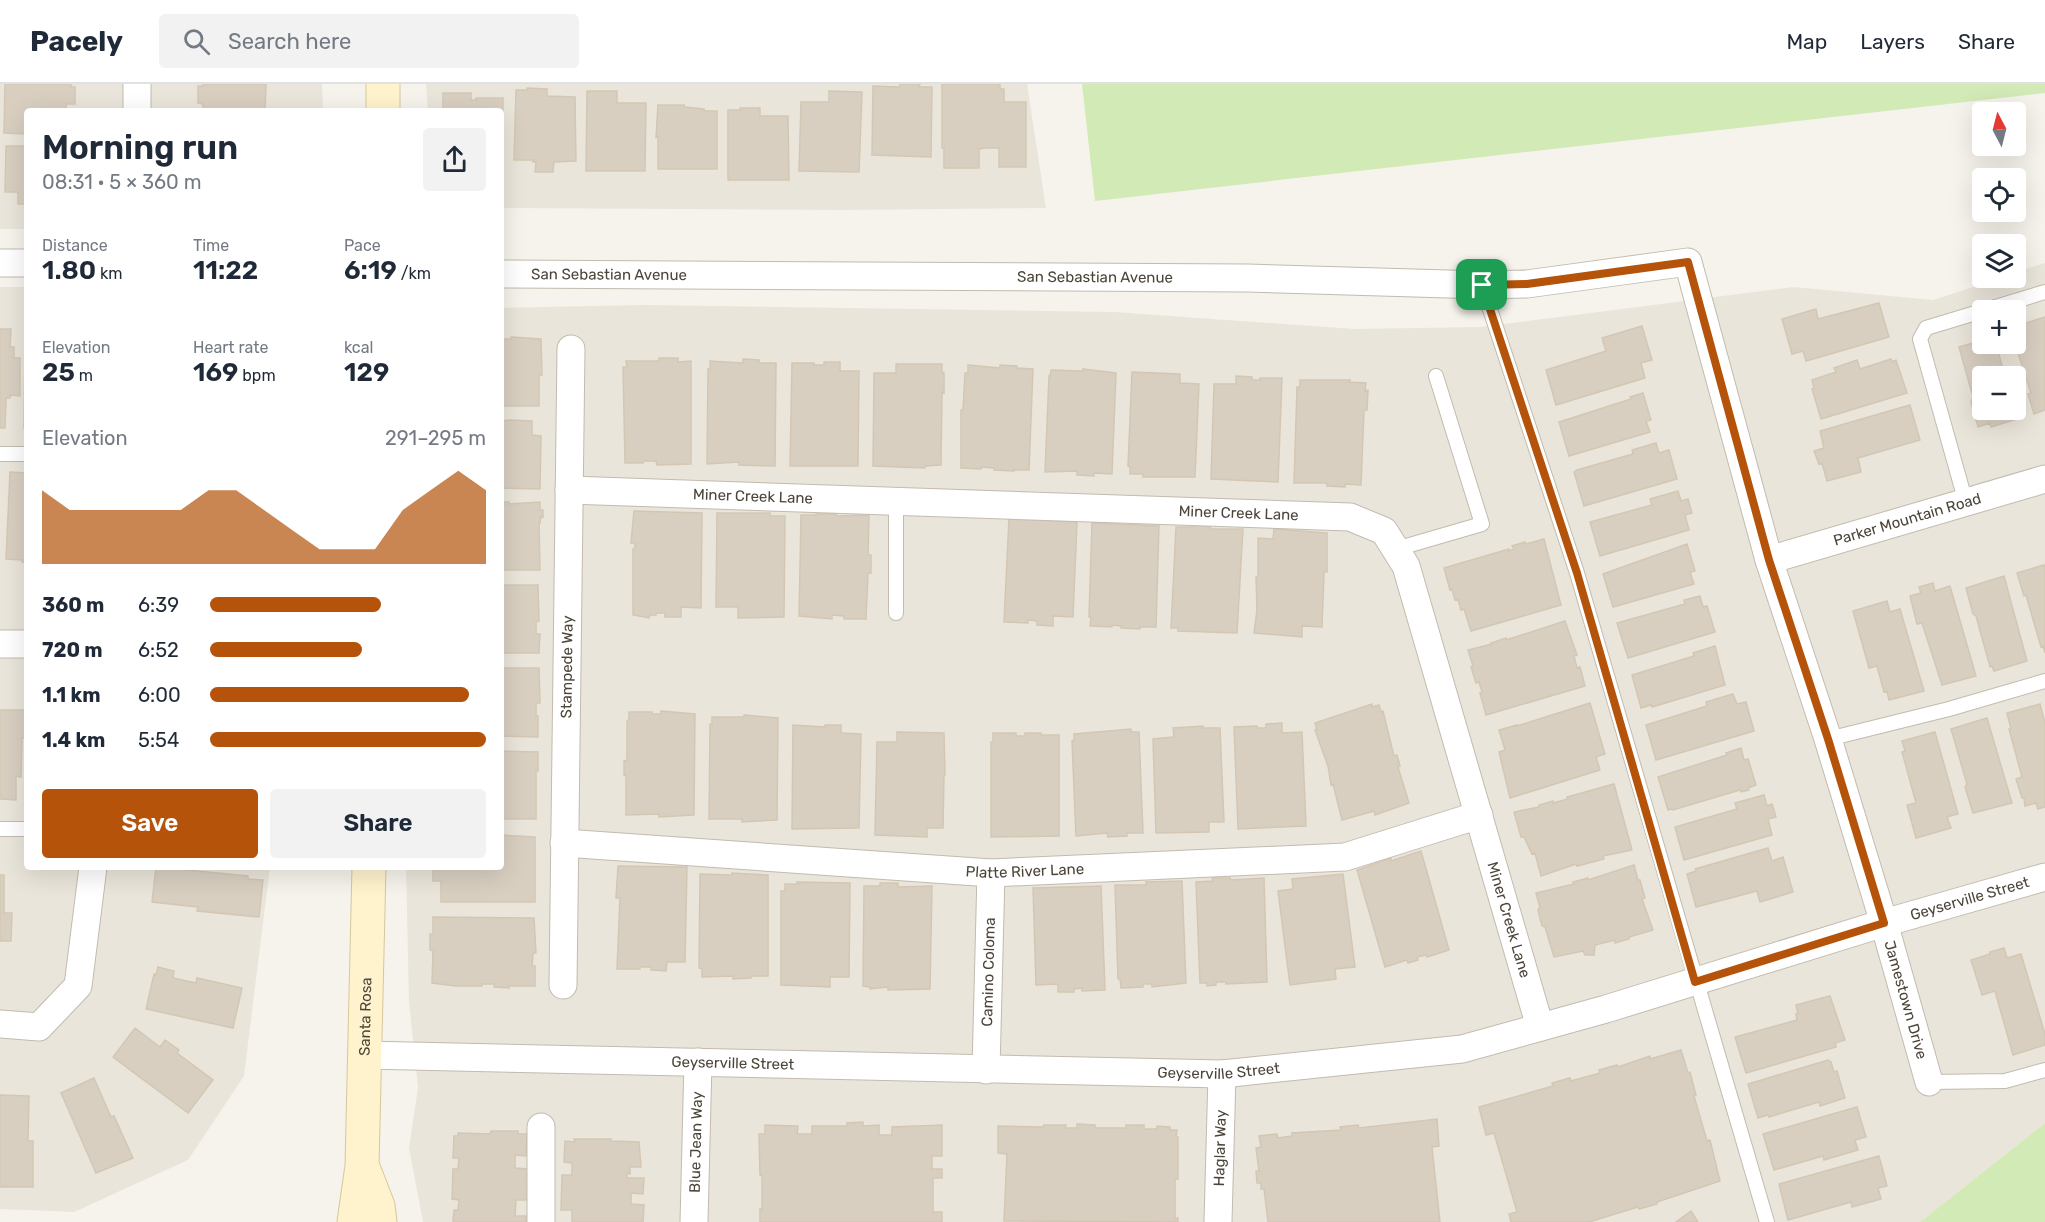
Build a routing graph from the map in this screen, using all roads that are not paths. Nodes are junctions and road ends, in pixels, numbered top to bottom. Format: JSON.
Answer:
{"nodes":[{"id":1,"x":137,"y":84,"type":"edge"},
{"id":2,"x":383,"y":84,"type":"edge"},
{"id":3,"x":137,"y":108,"type":"edge"},
{"id":4,"x":382,"y":108,"type":"edge"},
{"id":5,"x":1688,"y":262,"type":"joint"},
{"id":6,"x":0,"y":263,"type":"edge"},
{"id":7,"x":24,"y":263,"type":"edge"},
{"id":8,"x":504,"y":274,"type":"edge"},
{"id":9,"x":1482,"y":285,"type":"junction"},
{"id":10,"x":2045,"y":292,"type":"edge"},
{"id":11,"x":571,"y":349,"type":"dead end"},
{"id":12,"x":1436,"y":376,"type":"dead end"},
{"id":13,"x":0,"y":454,"type":"edge"},
{"id":14,"x":24,"y":454,"type":"edge"},
{"id":15,"x":2045,"y":479,"type":"edge"},
{"id":16,"x":569,"y":490,"type":"junction"},
{"id":17,"x":896,"y":501,"type":"junction"},
{"id":18,"x":1966,"y":503,"type":"junction"},
{"id":19,"x":1396,"y":549,"type":"junction"},
{"id":20,"x":1769,"y":560,"type":"junction"},
{"id":21,"x":896,"y":613,"type":"dead end"},
{"id":22,"x":0,"y":644,"type":"edge"},
{"id":23,"x":24,"y":644,"type":"edge"},
{"id":24,"x":2045,"y":681,"type":"edge"},
{"id":25,"x":1828,"y":739,"type":"junction"},
{"id":26,"x":1479,"y":815,"type":"junction"},
{"id":27,"x":0,"y":829,"type":"edge"},
{"id":28,"x":24,"y":829,"type":"edge"},
{"id":29,"x":564,"y":843,"type":"junction"},
{"id":30,"x":93,"y":870,"type":"edge"},
{"id":31,"x":369,"y":870,"type":"edge"},
{"id":32,"x":991,"y":873,"type":"junction"},
{"id":33,"x":2045,"y":877,"type":"edge"},
{"id":34,"x":1884,"y":923,"type":"junction"},
{"id":35,"x":1695,"y":982,"type":"junction"},
{"id":36,"x":562,"y":985,"type":"dead end"},
{"id":37,"x":0,"y":1024,"type":"edge"},
{"id":38,"x":1540,"y":1027,"type":"junction"},
{"id":39,"x":364,"y":1055,"type":"junction"},
{"id":40,"x":698,"y":1062,"type":"junction"},
{"id":41,"x":986,"y":1070,"type":"junction"},
{"id":42,"x":2045,"y":1070,"type":"edge"},
{"id":43,"x":1222,"y":1074,"type":"junction"},
{"id":44,"x":1929,"y":1082,"type":"joint"},
{"id":45,"x":541,"y":1127,"type":"dead end"},
{"id":46,"x":362,"y":1166,"type":"junction"},
{"id":47,"x":354,"y":1222,"type":"edge"},
{"id":48,"x":381,"y":1222,"type":"edge"},
{"id":49,"x":541,"y":1222,"type":"edge"},
{"id":50,"x":694,"y":1222,"type":"edge"},
{"id":51,"x":1218,"y":1222,"type":"edge"},
{"id":52,"x":1767,"y":1222,"type":"edge"}],
"edges":[{"from":1,"to":3,"type":"street"},
{"from":2,"to":4,"type":"street"},
{"from":5,"to":9,"type":"street","name":"San Sebastian Avenue"},
{"from":5,"to":20,"type":"street","name":"Jamestown Drive"},
{"from":6,"to":7,"type":"street"},
{"from":8,"to":9,"type":"street","name":"San Sebastian Avenue"},
{"from":9,"to":35,"type":"lane"},
{"from":10,"to":18,"type":"lane"},
{"from":11,"to":16,"type":"street","name":"Stampede Way"},
{"from":12,"to":19,"type":"lane"},
{"from":13,"to":14,"type":"lane"},
{"from":15,"to":18,"type":"street","name":"Parker Mountain Road"},
{"from":16,"to":17,"type":"street","name":"Miner Creek Lane"},
{"from":16,"to":29,"type":"street","name":"Stampede Way"},
{"from":17,"to":19,"type":"street","name":"Miner Creek Lane"},
{"from":17,"to":21,"type":"lane"},
{"from":18,"to":20,"type":"street","name":"Parker Mountain Road"},
{"from":19,"to":26,"type":"street","name":"Miner Creek Lane"},
{"from":20,"to":25,"type":"street","name":"Jamestown Drive"},
{"from":22,"to":23,"type":"street"},
{"from":24,"to":25,"type":"lane"},
{"from":25,"to":34,"type":"street","name":"Jamestown Drive"},
{"from":26,"to":32,"type":"street","name":"Platte River Lane"},
{"from":26,"to":38,"type":"street","name":"Miner Creek Lane"},
{"from":27,"to":28,"type":"lane"},
{"from":29,"to":32,"type":"street","name":"Platte River Lane"},
{"from":29,"to":36,"type":"street","name":"Stampede Way"},
{"from":30,"to":37,"type":"street"},
{"from":31,"to":39,"type":"street","name":"Santa Rosa"},
{"from":32,"to":41,"type":"street","name":"Camino Coloma"},
{"from":33,"to":34,"type":"street","name":"Geyserville Street"},
{"from":34,"to":35,"type":"street","name":"Geyserville Street"},
{"from":34,"to":44,"type":"street","name":"Jamestown Drive"},
{"from":35,"to":38,"type":"street","name":"Geyserville Street"},
{"from":35,"to":52,"type":"lane"},
{"from":38,"to":43,"type":"street","name":"Geyserville Street"},
{"from":39,"to":40,"type":"street","name":"Geyserville Street"},
{"from":39,"to":46,"type":"street","name":"Santa Rosa"},
{"from":40,"to":41,"type":"street","name":"Geyserville Street"},
{"from":40,"to":50,"type":"street","name":"Blue Jean Way"},
{"from":41,"to":43,"type":"street","name":"Geyserville Street"},
{"from":42,"to":44,"type":"lane"},
{"from":43,"to":51,"type":"street","name":"Haglar Way"},
{"from":45,"to":49,"type":"street"},
{"from":46,"to":47,"type":"street","name":"Santa Rosa"},
{"from":46,"to":48,"type":"street","name":"Santa Rosa"}]}
